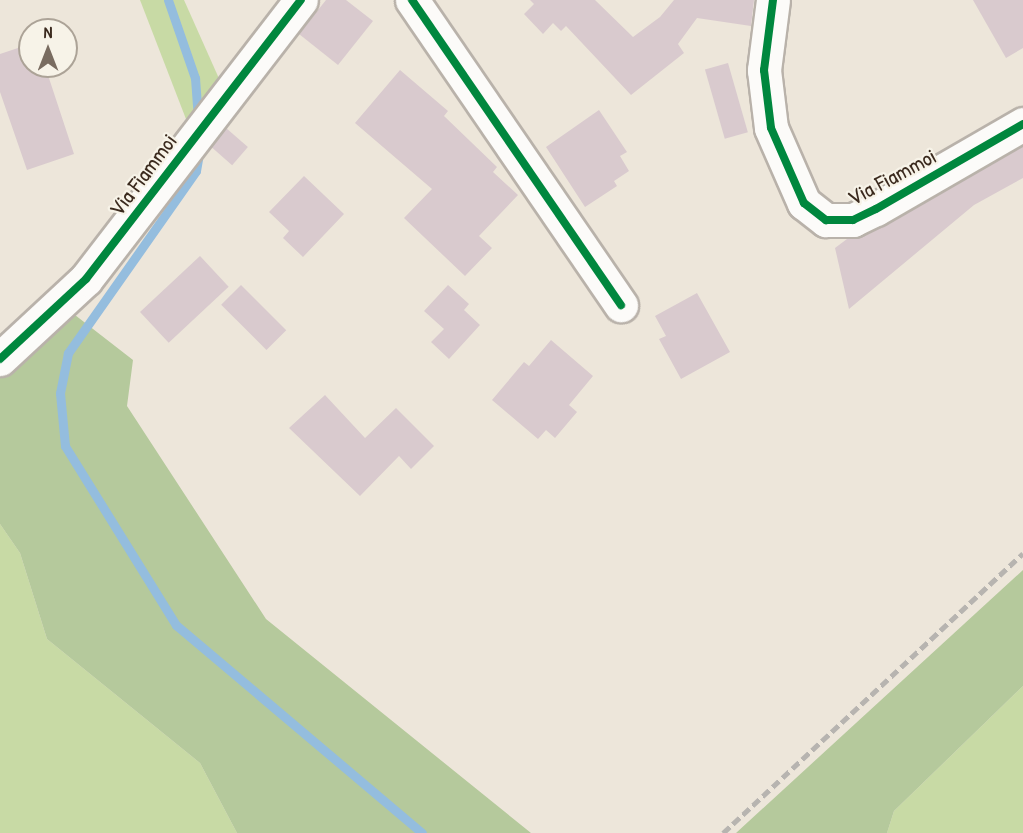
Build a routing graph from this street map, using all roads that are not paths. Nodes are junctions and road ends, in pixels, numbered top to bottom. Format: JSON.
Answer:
{"nodes":[{"id":1,"x":301,"y":0,"type":"edge"},
{"id":2,"x":412,"y":0,"type":"edge"},
{"id":3,"x":773,"y":0,"type":"edge"},
{"id":4,"x":1023,"y":124,"type":"edge"},
{"id":5,"x":621,"y":305,"type":"dead end"},
{"id":6,"x":0,"y":359,"type":"edge"}],
"edges":[{"from":1,"to":6,"type":"street","name":"Via Fiammoi"},
{"from":2,"to":5,"type":"street"},
{"from":3,"to":4,"type":"street","name":"Via Fiammoi"}]}
